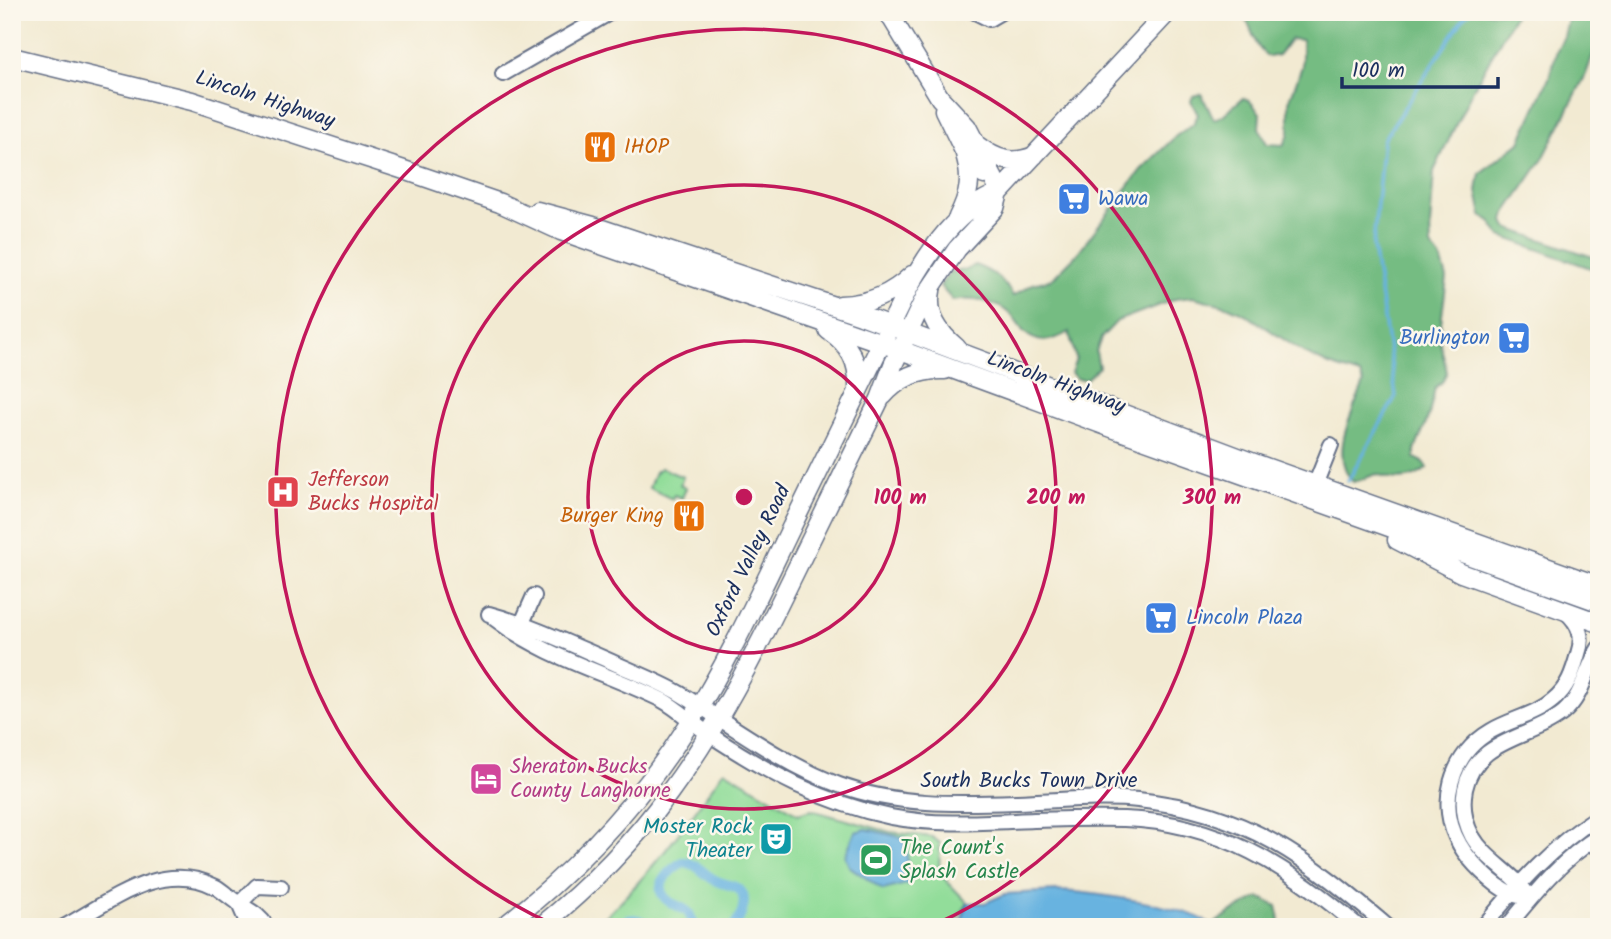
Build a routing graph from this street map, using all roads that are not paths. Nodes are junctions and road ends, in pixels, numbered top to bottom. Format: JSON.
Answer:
{"nodes":[{"id":1,"x":611,"y":12,"type":"edge"},
{"id":2,"x":888,"y":12,"type":"edge"},
{"id":3,"x":975,"y":12,"type":"edge"},
{"id":4,"x":1000,"y":12,"type":"edge"},
{"id":5,"x":1168,"y":12,"type":"edge"},
{"id":6,"x":12,"y":57,"type":"edge"},
{"id":7,"x":503,"y":74,"type":"dead end"},
{"id":8,"x":971,"y":148,"type":"junction"},
{"id":9,"x":1034,"y":156,"type":"junction"},
{"id":10,"x":999,"y":193,"type":"junction"},
{"id":11,"x":499,"y":203,"type":"junction"},
{"id":12,"x":956,"y":222,"type":"junction"},
{"id":13,"x":920,"y":268,"type":"junction"},
{"id":14,"x":936,"y":278,"type":"junction"},
{"id":15,"x":832,"y":305,"type":"junction"},
{"id":16,"x":811,"y":318,"type":"junction"},
{"id":17,"x":890,"y":326,"type":"junction"},
{"id":18,"x":908,"y":333,"type":"junction"},
{"id":19,"x":882,"y":343,"type":"junction"},
{"id":20,"x":900,"y":350,"type":"junction"},
{"id":21,"x":962,"y":353,"type":"junction"},
{"id":22,"x":955,"y":371,"type":"junction"},
{"id":23,"x":857,"y":393,"type":"junction"},
{"id":24,"x":880,"y":399,"type":"junction"},
{"id":25,"x":1331,"y":445,"type":"dead end"},
{"id":26,"x":1315,"y":485,"type":"junction"},
{"id":27,"x":1340,"y":502,"type":"junction"},
{"id":28,"x":1599,"y":586,"type":"edge"},
{"id":29,"x":534,"y":596,"type":"dead end"},
{"id":30,"x":1599,"y":602,"type":"edge"},
{"id":31,"x":1563,"y":610,"type":"junction"},
{"id":32,"x":522,"y":623,"type":"junction"},
{"id":33,"x":1599,"y":623,"type":"edge"},
{"id":34,"x":1599,"y":648,"type":"edge"},
{"id":35,"x":695,"y":714,"type":"junction"},
{"id":36,"x":719,"y":719,"type":"junction"},
{"id":37,"x":709,"y":735,"type":"junction"},
{"id":38,"x":1599,"y":816,"type":"edge"},
{"id":39,"x":1599,"y":836,"type":"edge"},
{"id":40,"x":281,"y":887,"type":"dead end"},
{"id":41,"x":1515,"y":888,"type":"junction"},
{"id":42,"x":1530,"y":898,"type":"junction"},
{"id":43,"x":239,"y":904,"type":"junction"},
{"id":44,"x":64,"y":927,"type":"edge"},
{"id":45,"x":249,"y":927,"type":"edge"},
{"id":46,"x":267,"y":927,"type":"edge"},
{"id":47,"x":503,"y":927,"type":"edge"},
{"id":48,"x":540,"y":927,"type":"edge"},
{"id":49,"x":1359,"y":927,"type":"edge"},
{"id":50,"x":1388,"y":927,"type":"edge"},
{"id":51,"x":1483,"y":927,"type":"edge"},
{"id":52,"x":1507,"y":927,"type":"edge"}],
"edges":[{"from":1,"to":7,"type":"street"},
{"from":2,"to":8,"type":"main road"},
{"from":3,"to":4,"type":"street"},
{"from":5,"to":9,"type":"main road"},
{"from":6,"to":11,"type":"main road","name":"Lincoln Highway"},
{"from":8,"to":9,"type":"main road"},
{"from":8,"to":10,"type":"main road"},
{"from":8,"to":12,"type":"main road"},
{"from":9,"to":10,"type":"main road"},
{"from":10,"to":12,"type":"main road","name":"Oxford Valley Road"},
{"from":10,"to":14,"type":"main road"},
{"from":11,"to":15,"type":"main road","name":"Lincoln Highway"},
{"from":11,"to":16,"type":"main road","name":"Lincoln Highway"},
{"from":12,"to":13,"type":"main road","name":"Oxford Valley Road"},
{"from":13,"to":15,"type":"main road"},
{"from":13,"to":17,"type":"main road","name":"Oxford Valley Road"},
{"from":14,"to":18,"type":"main road"},
{"from":14,"to":21,"type":"main road"},
{"from":15,"to":17,"type":"main road","name":"Lincoln Highway"},
{"from":16,"to":19,"type":"main road","name":"Lincoln Highway"},
{"from":16,"to":23,"type":"main road"},
{"from":17,"to":18,"type":"main road","name":"Lincoln Highway"},
{"from":17,"to":19,"type":"main road","name":"Oxford Valley Road"},
{"from":18,"to":20,"type":"main road"},
{"from":18,"to":21,"type":"main road","name":"Lincoln Highway"},
{"from":19,"to":20,"type":"main road","name":"Lincoln Highway"},
{"from":19,"to":23,"type":"main road","name":"Oxford Valley Road"},
{"from":20,"to":22,"type":"main road","name":"Lincoln Highway"},
{"from":20,"to":24,"type":"main road"},
{"from":21,"to":26,"type":"main road","name":"Lincoln Highway"},
{"from":22,"to":24,"type":"main road"},
{"from":22,"to":27,"type":"main road","name":"Lincoln Highway"},
{"from":23,"to":35,"type":"main road","name":"Oxford Valley Road"},
{"from":24,"to":36,"type":"main road"},
{"from":25,"to":26,"type":"street"},
{"from":26,"to":27,"type":"main road","name":"Lincoln Highway"},
{"from":27,"to":28,"type":"main road","name":"Lincoln Highway"},
{"from":27,"to":30,"type":"main road","name":"Lincoln Highway"},
{"from":27,"to":31,"type":"main road"},
{"from":29,"to":32,"type":"street"},
{"from":31,"to":33,"type":"main road"},
{"from":31,"to":41,"type":"street"},
{"from":32,"to":35,"type":"street"},
{"from":32,"to":35,"type":"street"},
{"from":34,"to":41,"type":"street"},
{"from":35,"to":36,"type":"street","name":"South Bucks Town Drive"},
{"from":35,"to":37,"type":"street","name":"South Bucks Town Drive"},
{"from":35,"to":47,"type":"main road","name":"Oxford Valley Road"},
{"from":36,"to":37,"type":"main road"},
{"from":36,"to":50,"type":"street","name":"South Bucks Town Drive"},
{"from":37,"to":48,"type":"main road"},
{"from":37,"to":49,"type":"street","name":"South Bucks Town Drive"},
{"from":38,"to":41,"type":"street"},
{"from":39,"to":42,"type":"street"},
{"from":40,"to":43,"type":"street"},
{"from":41,"to":42,"type":"street"},
{"from":41,"to":51,"type":"street"},
{"from":42,"to":52,"type":"street"},
{"from":43,"to":44,"type":"street"},
{"from":43,"to":45,"type":"street"},
{"from":43,"to":46,"type":"street"}]}
